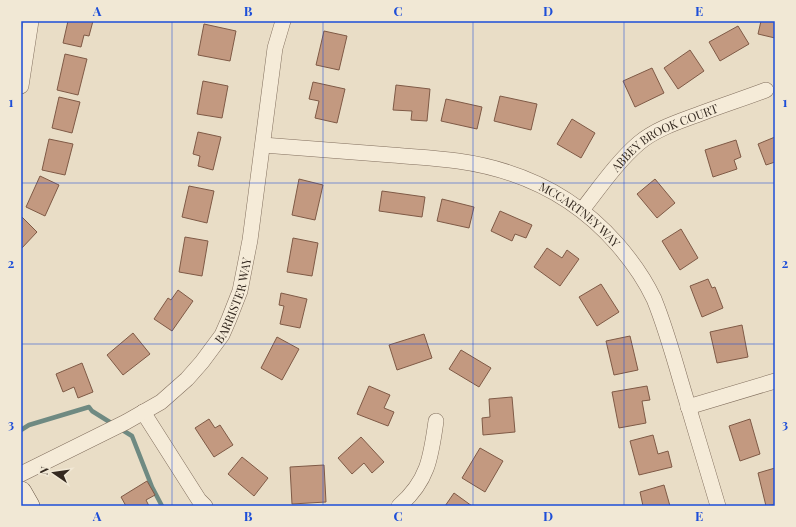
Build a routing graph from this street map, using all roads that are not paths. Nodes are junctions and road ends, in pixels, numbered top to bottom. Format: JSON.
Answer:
{"nodes":[{"id":1,"x":31,"y":21,"type":"edge"},
{"id":2,"x":283,"y":21,"type":"edge"},
{"id":3,"x":21,"y":86,"type":"edge"},
{"id":4,"x":766,"y":90,"type":"dead end"},
{"id":5,"x":262,"y":145,"type":"junction"},
{"id":6,"x":582,"y":210,"type":"junction"},
{"id":7,"x":775,"y":381,"type":"edge"},
{"id":8,"x":688,"y":407,"type":"junction"},
{"id":9,"x":143,"y":412,"type":"junction"},
{"id":10,"x":436,"y":421,"type":"dead end"},
{"id":11,"x":21,"y":474,"type":"edge"},
{"id":12,"x":21,"y":492,"type":"edge"},
{"id":13,"x":29,"y":506,"type":"edge"},
{"id":14,"x":205,"y":506,"type":"edge"},
{"id":15,"x":398,"y":506,"type":"edge"},
{"id":16,"x":718,"y":506,"type":"edge"}],
"edges":[{"from":1,"to":3,"type":"street"},
{"from":2,"to":5,"type":"street","name":"BARRISTER WAY"},
{"from":4,"to":6,"type":"street","name":"ABBEY BROOK COURT"},
{"from":5,"to":6,"type":"street","name":"MCCARTNEY WAY"},
{"from":5,"to":9,"type":"street","name":"BARRISTER WAY"},
{"from":6,"to":8,"type":"street","name":"MCCARTNEY WAY"},
{"from":7,"to":8,"type":"street"},
{"from":8,"to":16,"type":"street","name":"MCCARTNEY WAY"},
{"from":9,"to":11,"type":"street","name":"BARRISTER WAY"},
{"from":9,"to":14,"type":"street"},
{"from":10,"to":15,"type":"street"},
{"from":12,"to":13,"type":"main road"}]}
